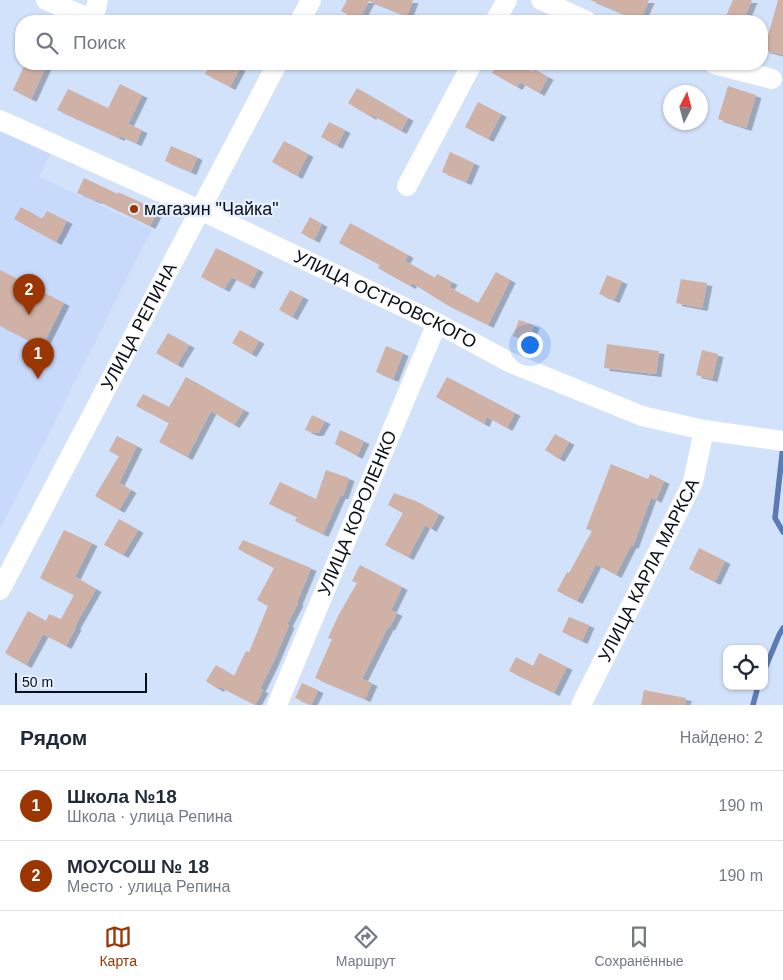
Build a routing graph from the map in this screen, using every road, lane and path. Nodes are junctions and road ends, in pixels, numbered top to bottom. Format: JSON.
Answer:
{"nodes":[{"id":1,"x":46,"y":0,"type":"edge"},
{"id":2,"x":98,"y":0,"type":"edge"},
{"id":3,"x":311,"y":0,"type":"edge"},
{"id":4,"x":507,"y":0,"type":"edge"},
{"id":5,"x":540,"y":0,"type":"edge"},
{"id":6,"x":81,"y":15,"type":"edge"},
{"id":7,"x":94,"y":15,"type":"edge"},
{"id":8,"x":303,"y":15,"type":"edge"},
{"id":9,"x":498,"y":15,"type":"edge"},
{"id":10,"x":574,"y":15,"type":"edge"},
{"id":11,"x":274,"y":70,"type":"edge"},
{"id":12,"x":469,"y":70,"type":"edge"},
{"id":13,"x":737,"y":70,"type":"edge"},
{"id":14,"x":772,"y":79,"type":"dead end"},
{"id":15,"x":0,"y":120,"type":"edge"},
{"id":16,"x":407,"y":186,"type":"dead end"},
{"id":17,"x":200,"y":210,"type":"junction"},
{"id":18,"x":437,"y":323,"type":"junction"},
{"id":19,"x":704,"y":430,"type":"junction"},
{"id":20,"x":777,"y":440,"type":"edge"},
{"id":21,"x":0,"y":590,"type":"edge"},
{"id":22,"x":277,"y":705,"type":"edge"},
{"id":23,"x":581,"y":705,"type":"edge"}],
"edges":[{"from":1,"to":6,"type":"street"},
{"from":2,"to":7,"type":"street"},
{"from":3,"to":8,"type":"street"},
{"from":4,"to":9,"type":"street"},
{"from":5,"to":10,"type":"street"},
{"from":11,"to":17,"type":"street","name":"УЛИЦА РЕПИНА"},
{"from":12,"to":16,"type":"street"},
{"from":13,"to":14,"type":"street"},
{"from":15,"to":17,"type":"street","name":"УЛИЦА ОСТРОВСКОГО"},
{"from":17,"to":18,"type":"street","name":"УЛИЦА ОСТРОВСКОГО"},
{"from":17,"to":21,"type":"street","name":"УЛИЦА РЕПИНА"},
{"from":18,"to":19,"type":"street","name":"УЛИЦА ОСТРОВСКОГО"},
{"from":18,"to":22,"type":"street","name":"УЛИЦА КОРОЛЕНКО"},
{"from":19,"to":20,"type":"street","name":"УЛИЦА ОСТРОВСКОГО"},
{"from":19,"to":23,"type":"street","name":"УЛИЦА КАРЛА МАРКСА"}]}
